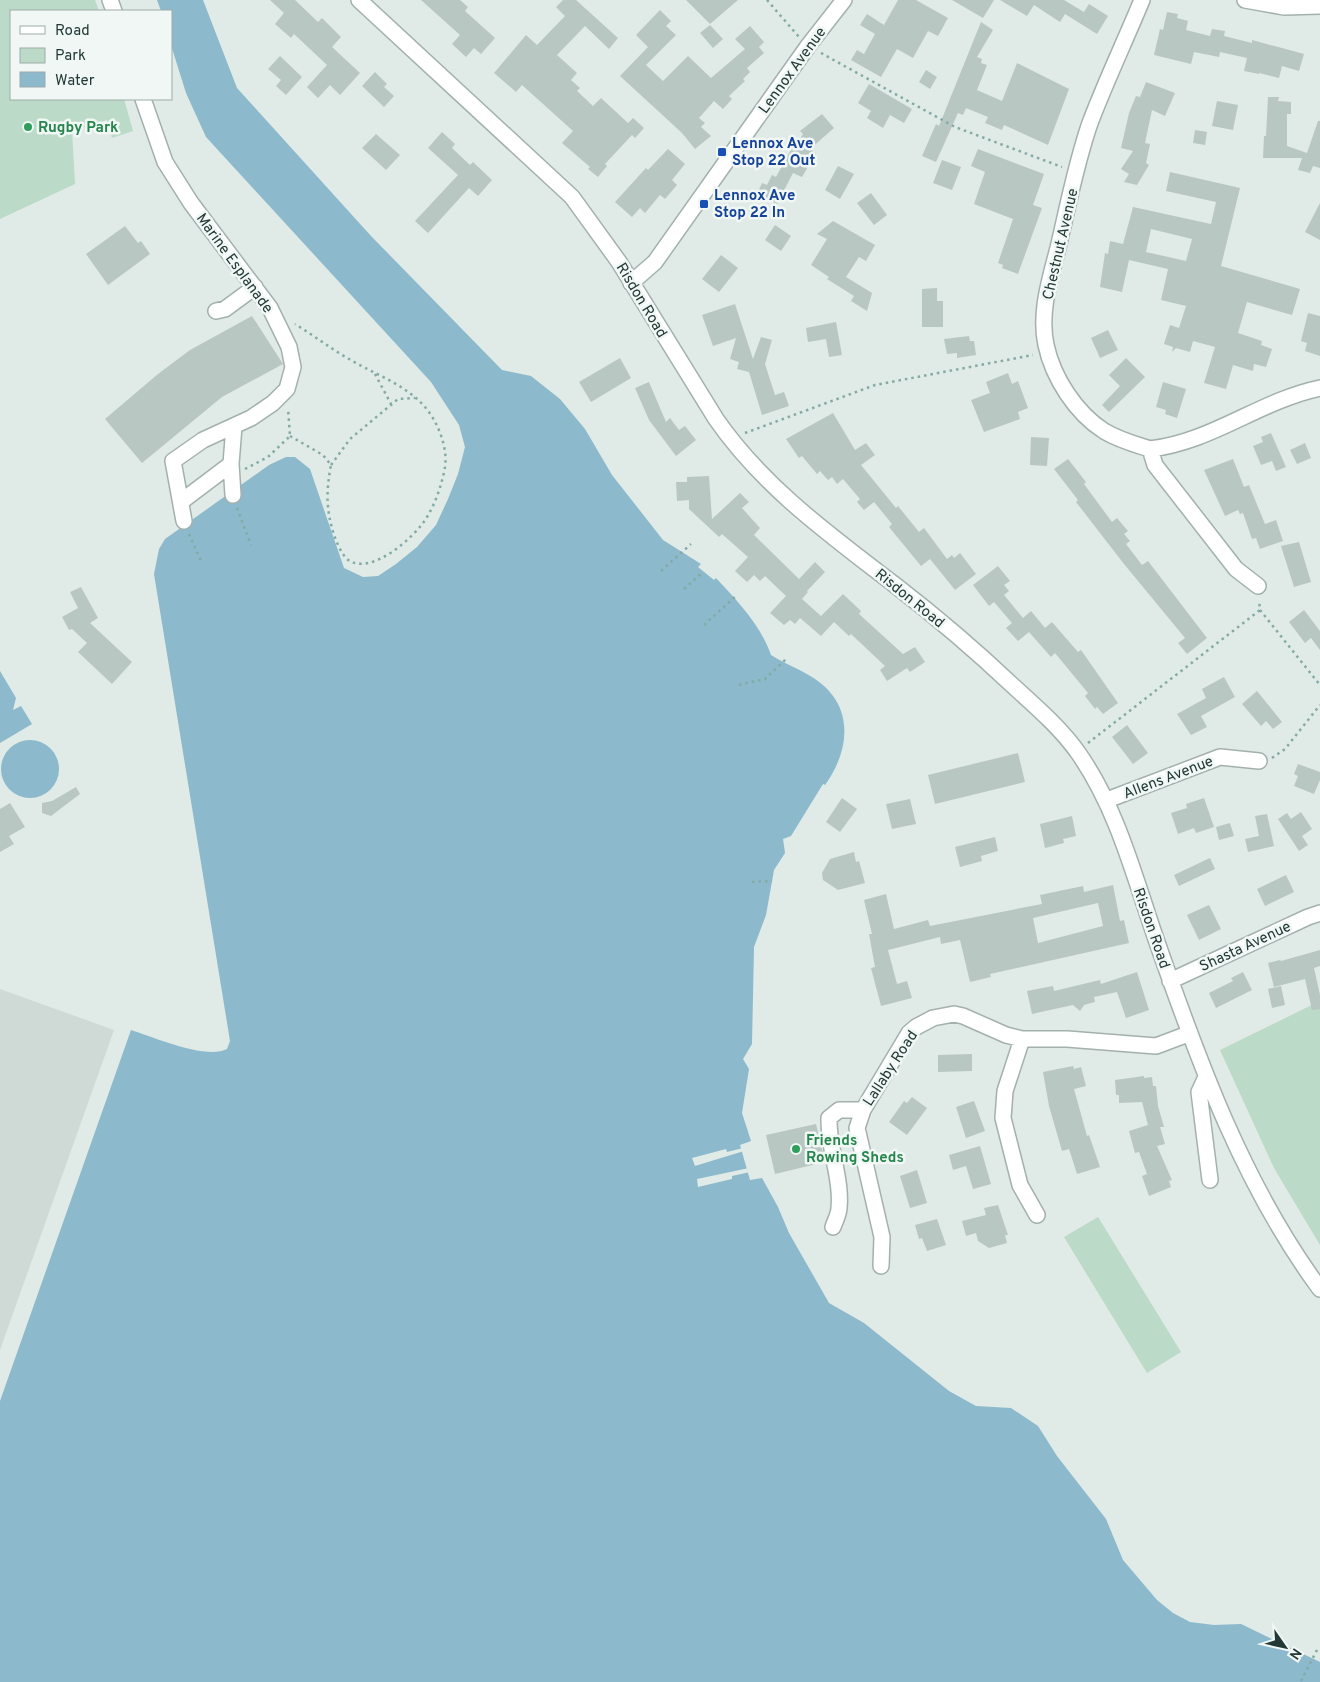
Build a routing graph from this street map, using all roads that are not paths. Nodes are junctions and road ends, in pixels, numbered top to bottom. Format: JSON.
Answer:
{"nodes":[{"id":1,"x":359,"y":0,"type":"edge"},
{"id":2,"x":844,"y":0,"type":"edge"},
{"id":3,"x":1142,"y":0,"type":"edge"},
{"id":4,"x":1245,"y":0,"type":"edge"},
{"id":5,"x":1320,"y":6,"type":"edge"},
{"id":6,"x":143,"y":100,"type":"edge"},
{"id":7,"x":631,"y":282,"type":"junction"},
{"id":8,"x":255,"y":287,"type":"junction"},
{"id":9,"x":216,"y":311,"type":"dead end"},
{"id":10,"x":1320,"y":388,"type":"edge"},
{"id":11,"x":234,"y":426,"type":"junction"},
{"id":12,"x":1150,"y":449,"type":"junction"},
{"id":13,"x":231,"y":470,"type":"junction"},
{"id":14,"x":232,"y":495,"type":"road end"},
{"id":15,"x":182,"y":501,"type":"junction"},
{"id":16,"x":184,"y":521,"type":"road end"},
{"id":17,"x":1258,"y":586,"type":"road end"},
{"id":18,"x":1258,"y":761,"type":"road end"},
{"id":19,"x":1107,"y":800,"type":"junction"},
{"id":20,"x":1320,"y":913,"type":"edge"},
{"id":21,"x":1170,"y":981,"type":"junction"},
{"id":22,"x":1188,"y":1034,"type":"junction"},
{"id":23,"x":1022,"y":1039,"type":"junction"},
{"id":24,"x":1206,"y":1077,"type":"junction"},
{"id":25,"x":863,"y":1110,"type":"junction"},
{"id":26,"x":1210,"y":1180,"type":"dead end"},
{"id":27,"x":1037,"y":1215,"type":"dead end"},
{"id":28,"x":833,"y":1227,"type":"dead end"},
{"id":29,"x":881,"y":1266,"type":"dead end"},
{"id":30,"x":1320,"y":1289,"type":"edge"}],
"edges":[{"from":1,"to":7,"type":"street","name":"Risdon Road"},
{"from":2,"to":7,"type":"street","name":"Lennox Avenue"},
{"from":3,"to":12,"type":"street","name":"Chestnut Avenue"},
{"from":4,"to":5,"type":"street"},
{"from":6,"to":8,"type":"street","name":"Marine Esplanade"},
{"from":7,"to":19,"type":"street","name":"Risdon Road"},
{"from":8,"to":9,"type":"street"},
{"from":8,"to":11,"type":"street","name":"Marine Esplanade"},
{"from":10,"to":12,"type":"street","name":"Chestnut Avenue"},
{"from":11,"to":13,"type":"street"},
{"from":11,"to":15,"type":"street"},
{"from":12,"to":17,"type":"street"},
{"from":13,"to":14,"type":"street"},
{"from":13,"to":15,"type":"street"},
{"from":15,"to":16,"type":"street"},
{"from":18,"to":19,"type":"street","name":"Allens Avenue"},
{"from":19,"to":21,"type":"street","name":"Risdon Road"},
{"from":20,"to":21,"type":"street","name":"Shasta Avenue"},
{"from":21,"to":22,"type":"street","name":"Risdon Road"},
{"from":22,"to":23,"type":"street","name":"Lallaby Road"},
{"from":22,"to":24,"type":"street","name":"Risdon Road"},
{"from":23,"to":25,"type":"street","name":"Lallaby Road"},
{"from":23,"to":27,"type":"street"},
{"from":24,"to":26,"type":"street"},
{"from":24,"to":30,"type":"street","name":"Risdon Road"},
{"from":25,"to":28,"type":"street"},
{"from":25,"to":29,"type":"street","name":"Lallaby Road"}]}
